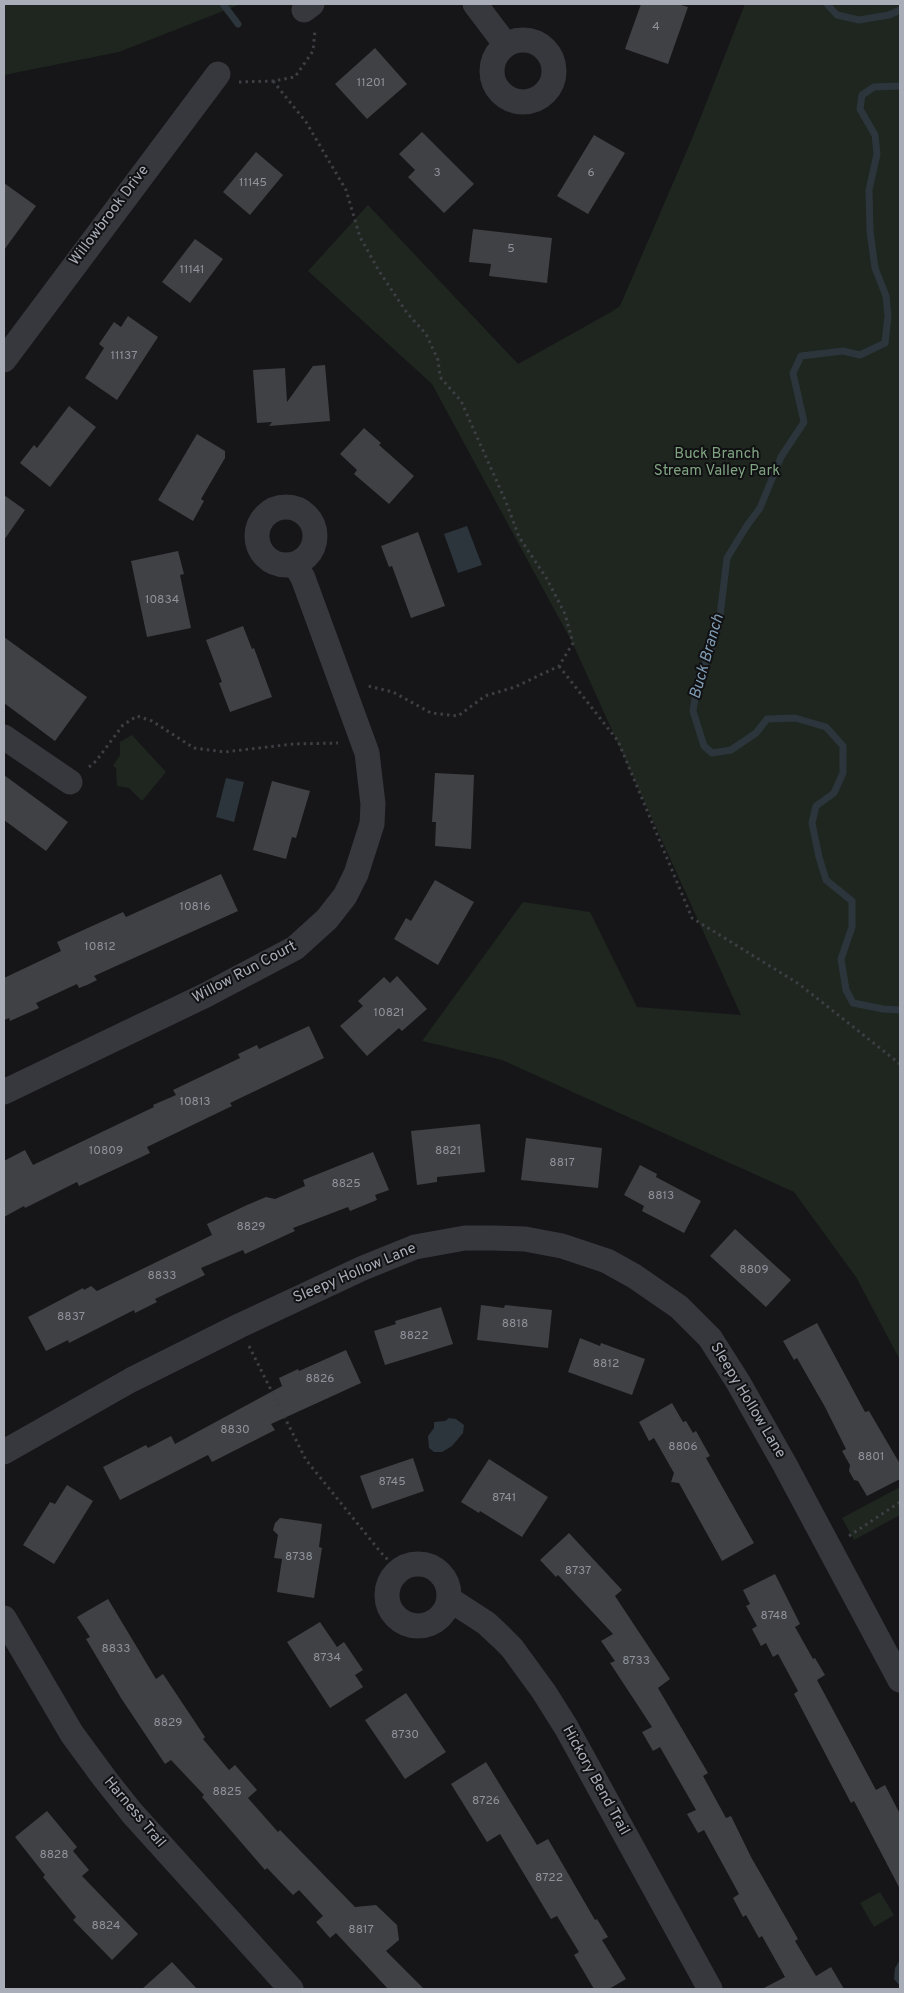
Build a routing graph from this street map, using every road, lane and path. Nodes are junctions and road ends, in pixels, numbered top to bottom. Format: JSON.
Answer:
{"nodes":[{"id":1,"x":475,"y":4,"type":"edge"},
{"id":2,"x":308,"y":7,"type":"edge"},
{"id":3,"x":506,"y":45,"type":"dead end"},
{"id":4,"x":218,"y":74,"type":"joint"},
{"id":5,"x":273,"y":81,"type":"junction"},
{"id":6,"x":4,"y":360,"type":"edge"},
{"id":7,"x":295,"y":564,"type":"dead end"},
{"id":8,"x":559,"y":666,"type":"junction"},
{"id":9,"x":345,"y":690,"type":"junction"},
{"id":10,"x":4,"y":737,"type":"edge"},
{"id":11,"x":363,"y":741,"type":"junction"},
{"id":12,"x":70,"y":782,"type":"joint"},
{"id":13,"x":900,"y":1064,"type":"edge"},
{"id":14,"x":4,"y":1092,"type":"edge"},
{"id":15,"x":239,"y":1326,"type":"junction"},
{"id":16,"x":4,"y":1452,"type":"edge"},
{"id":17,"x":900,"y":1502,"type":"edge"},
{"id":18,"x":830,"y":1546,"type":"junction"},
{"id":19,"x":399,"y":1570,"type":"junction"},
{"id":20,"x":449,"y":1599,"type":"junction"},
{"id":21,"x":4,"y":1618,"type":"edge"},
{"id":22,"x":900,"y":1680,"type":"edge"},
{"id":23,"x":292,"y":1989,"type":"edge"},
{"id":24,"x":710,"y":1989,"type":"edge"}],
"edges":[{"from":1,"to":3,"type":"street"},
{"from":2,"to":5,"type":"path"},
{"from":4,"to":5,"type":"path"},
{"from":4,"to":6,"type":"street","name":"Willowbrook Drive"},
{"from":5,"to":8,"type":"path"},
{"from":7,"to":9,"type":"street","name":"Willow Run Court"},
{"from":8,"to":9,"type":"path"},
{"from":8,"to":13,"type":"path"},
{"from":9,"to":11,"type":"street","name":"Willow Run Court"},
{"from":10,"to":12,"type":"street"},
{"from":11,"to":12,"type":"path"},
{"from":11,"to":14,"type":"street","name":"Willow Run Court"},
{"from":15,"to":16,"type":"street","name":"Sleepy Hollow Lane"},
{"from":15,"to":18,"type":"street","name":"Sleepy Hollow Lane"},
{"from":15,"to":19,"type":"path"},
{"from":17,"to":18,"type":"path"},
{"from":18,"to":22,"type":"street","name":"Sleepy Hollow Lane"},
{"from":19,"to":20,"type":"street"},
{"from":19,"to":20,"type":"street"},
{"from":20,"to":24,"type":"street","name":"Hickory Bend Trail"},
{"from":21,"to":23,"type":"street","name":"Harness Trail"}]}
